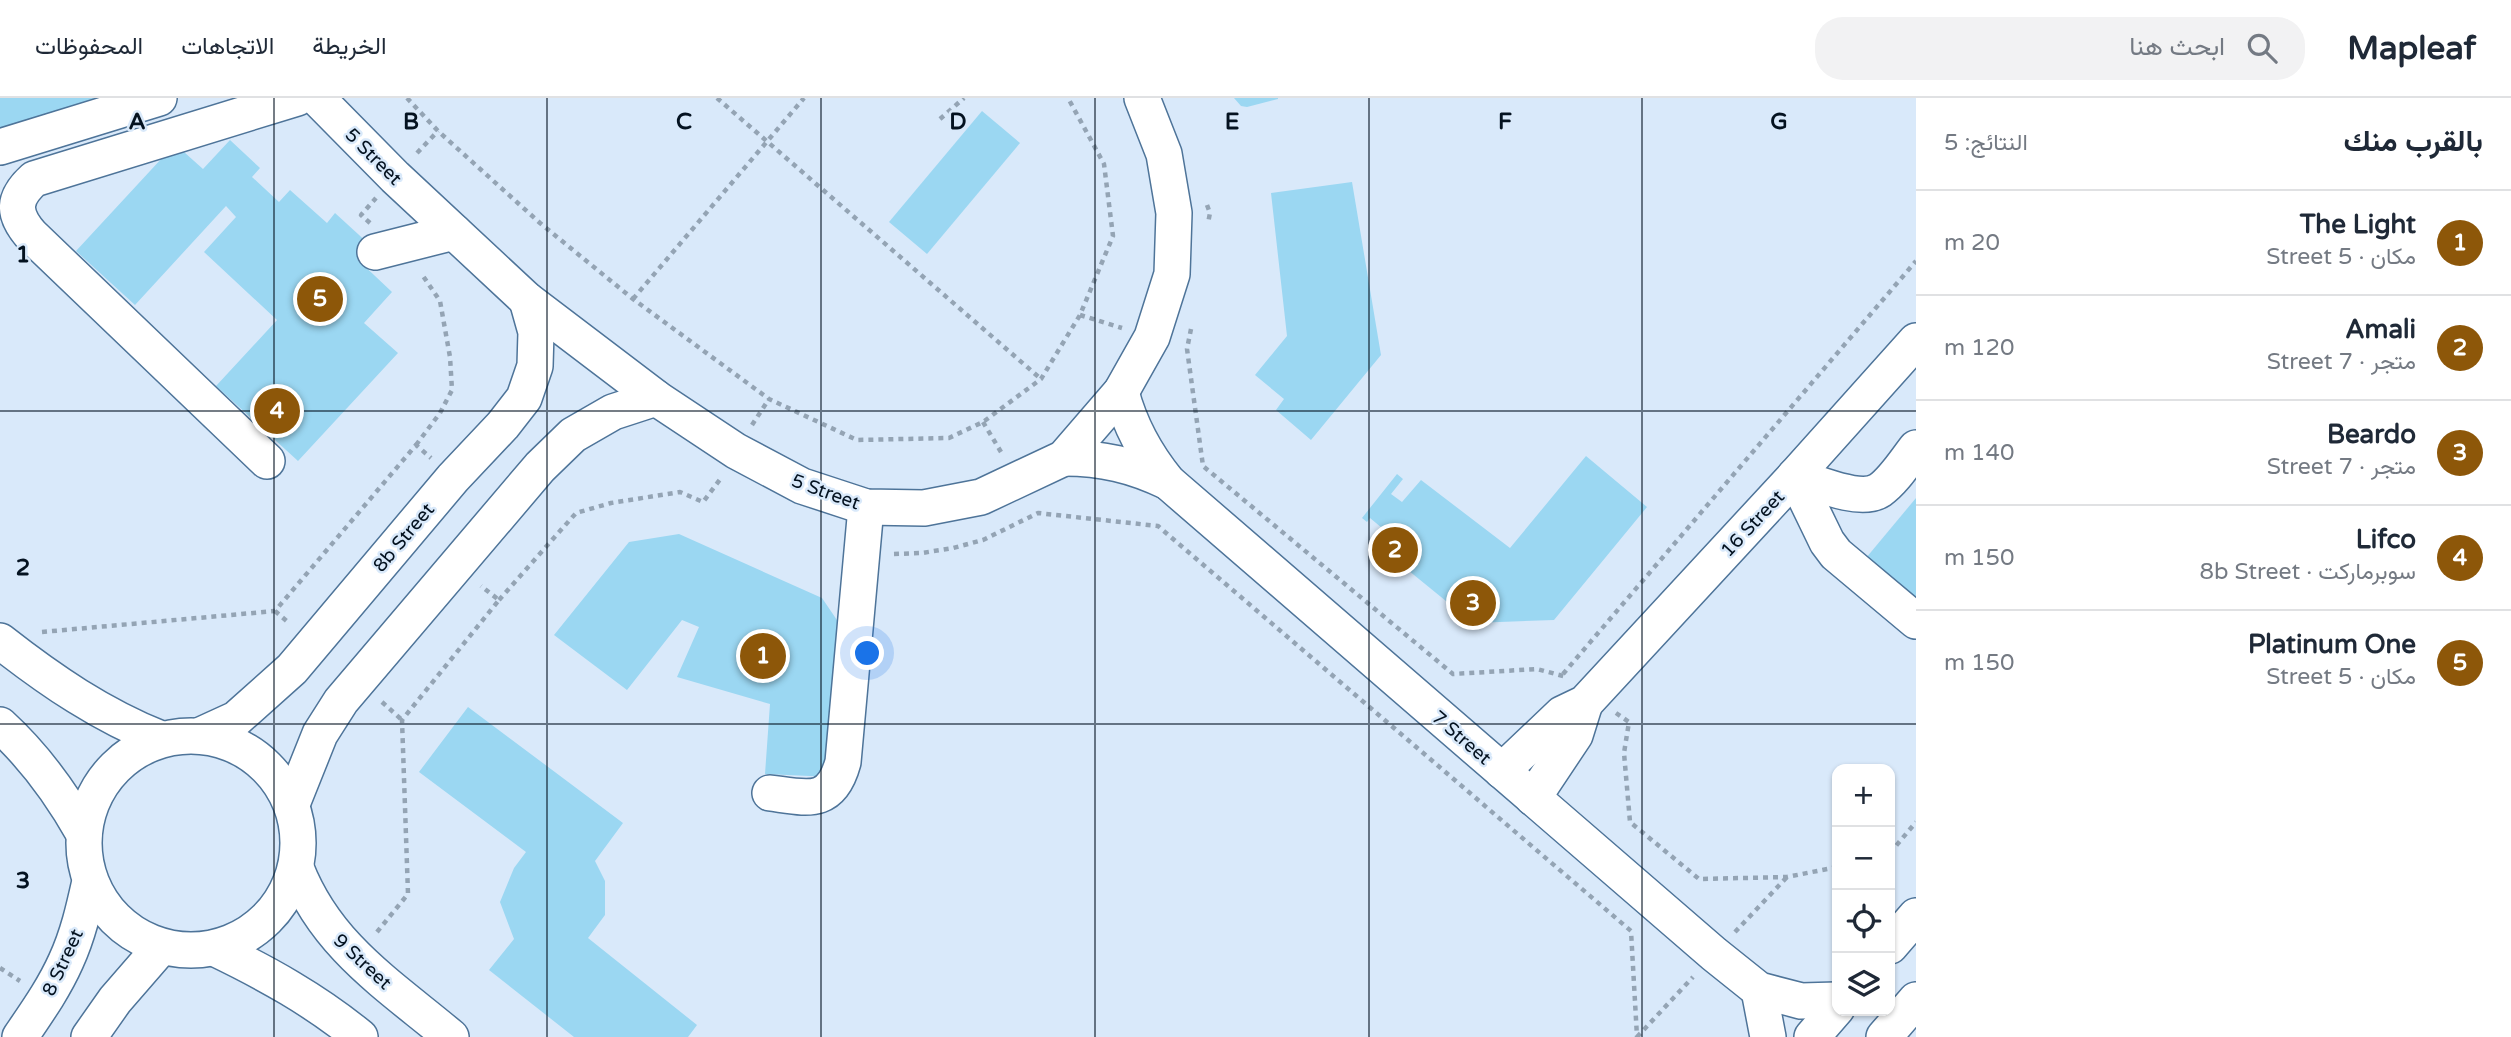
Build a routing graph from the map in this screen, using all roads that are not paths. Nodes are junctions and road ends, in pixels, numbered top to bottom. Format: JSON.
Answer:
{"nodes":[{"id":1,"x":159,"y":98,"type":"edge"},
{"id":2,"x":297,"y":98,"type":"edge"},
{"id":3,"x":317,"y":98,"type":"edge"},
{"id":4,"x":1142,"y":98,"type":"edge"},
{"id":5,"x":0,"y":148,"type":"edge"},
{"id":6,"x":454,"y":232,"type":"junction"},
{"id":7,"x":385,"y":250,"type":"road end"},
{"id":8,"x":527,"y":300,"type":"junction"},
{"id":9,"x":1916,"y":341,"type":"edge"},
{"id":10,"x":1121,"y":392,"type":"junction"},
{"id":11,"x":656,"y":398,"type":"junction"},
{"id":12,"x":1916,"y":448,"type":"edge"},
{"id":13,"x":1064,"y":458,"type":"junction"},
{"id":14,"x":267,"y":461,"type":"dead end"},
{"id":15,"x":1795,"y":476,"type":"junction"},
{"id":16,"x":1168,"y":482,"type":"junction"},
{"id":17,"x":866,"y":507,"type":"junction"},
{"id":18,"x":1916,"y":621,"type":"edge"},
{"id":19,"x":10,"y":648,"type":"edge"},
{"id":20,"x":1588,"y":699,"type":"junction"},
{"id":21,"x":0,"y":725,"type":"edge"},
{"id":22,"x":201,"y":735,"type":"junction"},
{"id":23,"x":161,"y":739,"type":"junction"},
{"id":24,"x":1502,"y":771,"type":"junction"},
{"id":25,"x":771,"y":793,"type":"dead end"},
{"id":26,"x":1533,"y":798,"type":"junction"},
{"id":27,"x":292,"y":804,"type":"junction"},
{"id":28,"x":84,"y":834,"type":"junction"},
{"id":29,"x":296,"y":868,"type":"junction"},
{"id":30,"x":90,"y":881,"type":"junction"},
{"id":31,"x":1916,"y":916,"type":"edge"},
{"id":32,"x":1895,"y":940,"type":"edge"},
{"id":33,"x":162,"y":947,"type":"junction"},
{"id":34,"x":214,"y":948,"type":"junction"},
{"id":35,"x":1759,"y":990,"type":"junction"},
{"id":36,"x":1832,"y":1000,"type":"edge"},
{"id":37,"x":1916,"y":1000,"type":"edge"},
{"id":38,"x":1832,"y":1013,"type":"edge"},
{"id":39,"x":351,"y":1033,"type":"edge"},
{"id":40,"x":20,"y":1037,"type":"edge"},
{"id":41,"x":89,"y":1037,"type":"edge"},
{"id":42,"x":451,"y":1037,"type":"edge"},
{"id":43,"x":1768,"y":1037,"type":"edge"},
{"id":44,"x":1812,"y":1037,"type":"edge"},
{"id":45,"x":1884,"y":1037,"type":"edge"}],
"edges":[{"from":1,"to":5,"type":"street"},
{"from":2,"to":14,"type":"street"},
{"from":3,"to":6,"type":"street","name":"5 Street"},
{"from":4,"to":10,"type":"street","name":"5 Street"},
{"from":6,"to":7,"type":"street"},
{"from":6,"to":8,"type":"street","name":"5 Street"},
{"from":8,"to":11,"type":"street","name":"5 Street"},
{"from":8,"to":22,"type":"street","name":"8b Street"},
{"from":9,"to":15,"type":"street","name":"16 Street"},
{"from":10,"to":13,"type":"street","name":"5 Street"},
{"from":10,"to":16,"type":"street","name":"7 Street"},
{"from":11,"to":17,"type":"street","name":"5 Street"},
{"from":11,"to":27,"type":"street"},
{"from":12,"to":15,"type":"street"},
{"from":13,"to":16,"type":"street","name":"7 Street"},
{"from":13,"to":17,"type":"street","name":"5 Street"},
{"from":15,"to":18,"type":"street"},
{"from":15,"to":20,"type":"street","name":"16 Street"},
{"from":16,"to":24,"type":"street","name":"7 Street"},
{"from":17,"to":25,"type":"street"},
{"from":19,"to":23,"type":"street"},
{"from":20,"to":24,"type":"street","name":"16 Street"},
{"from":20,"to":26,"type":"street","name":"16 Street"},
{"from":21,"to":28,"type":"street"},
{"from":22,"to":23,"type":"street"},
{"from":22,"to":27,"type":"street"},
{"from":23,"to":28,"type":"street"},
{"from":24,"to":26,"type":"street","name":"7 Street"},
{"from":26,"to":35,"type":"street","name":"7 Street"},
{"from":27,"to":29,"type":"street"},
{"from":28,"to":30,"type":"street"},
{"from":29,"to":34,"type":"street"},
{"from":29,"to":42,"type":"street","name":"9 Street"},
{"from":30,"to":33,"type":"street"},
{"from":30,"to":40,"type":"street","name":"8 Street"},
{"from":31,"to":32,"type":"street"},
{"from":33,"to":34,"type":"street"},
{"from":33,"to":41,"type":"street"},
{"from":34,"to":39,"type":"street"},
{"from":35,"to":36,"type":"street","name":"7 Street"},
{"from":35,"to":43,"type":"street"},
{"from":37,"to":45,"type":"street"},
{"from":38,"to":44,"type":"street"}]}
